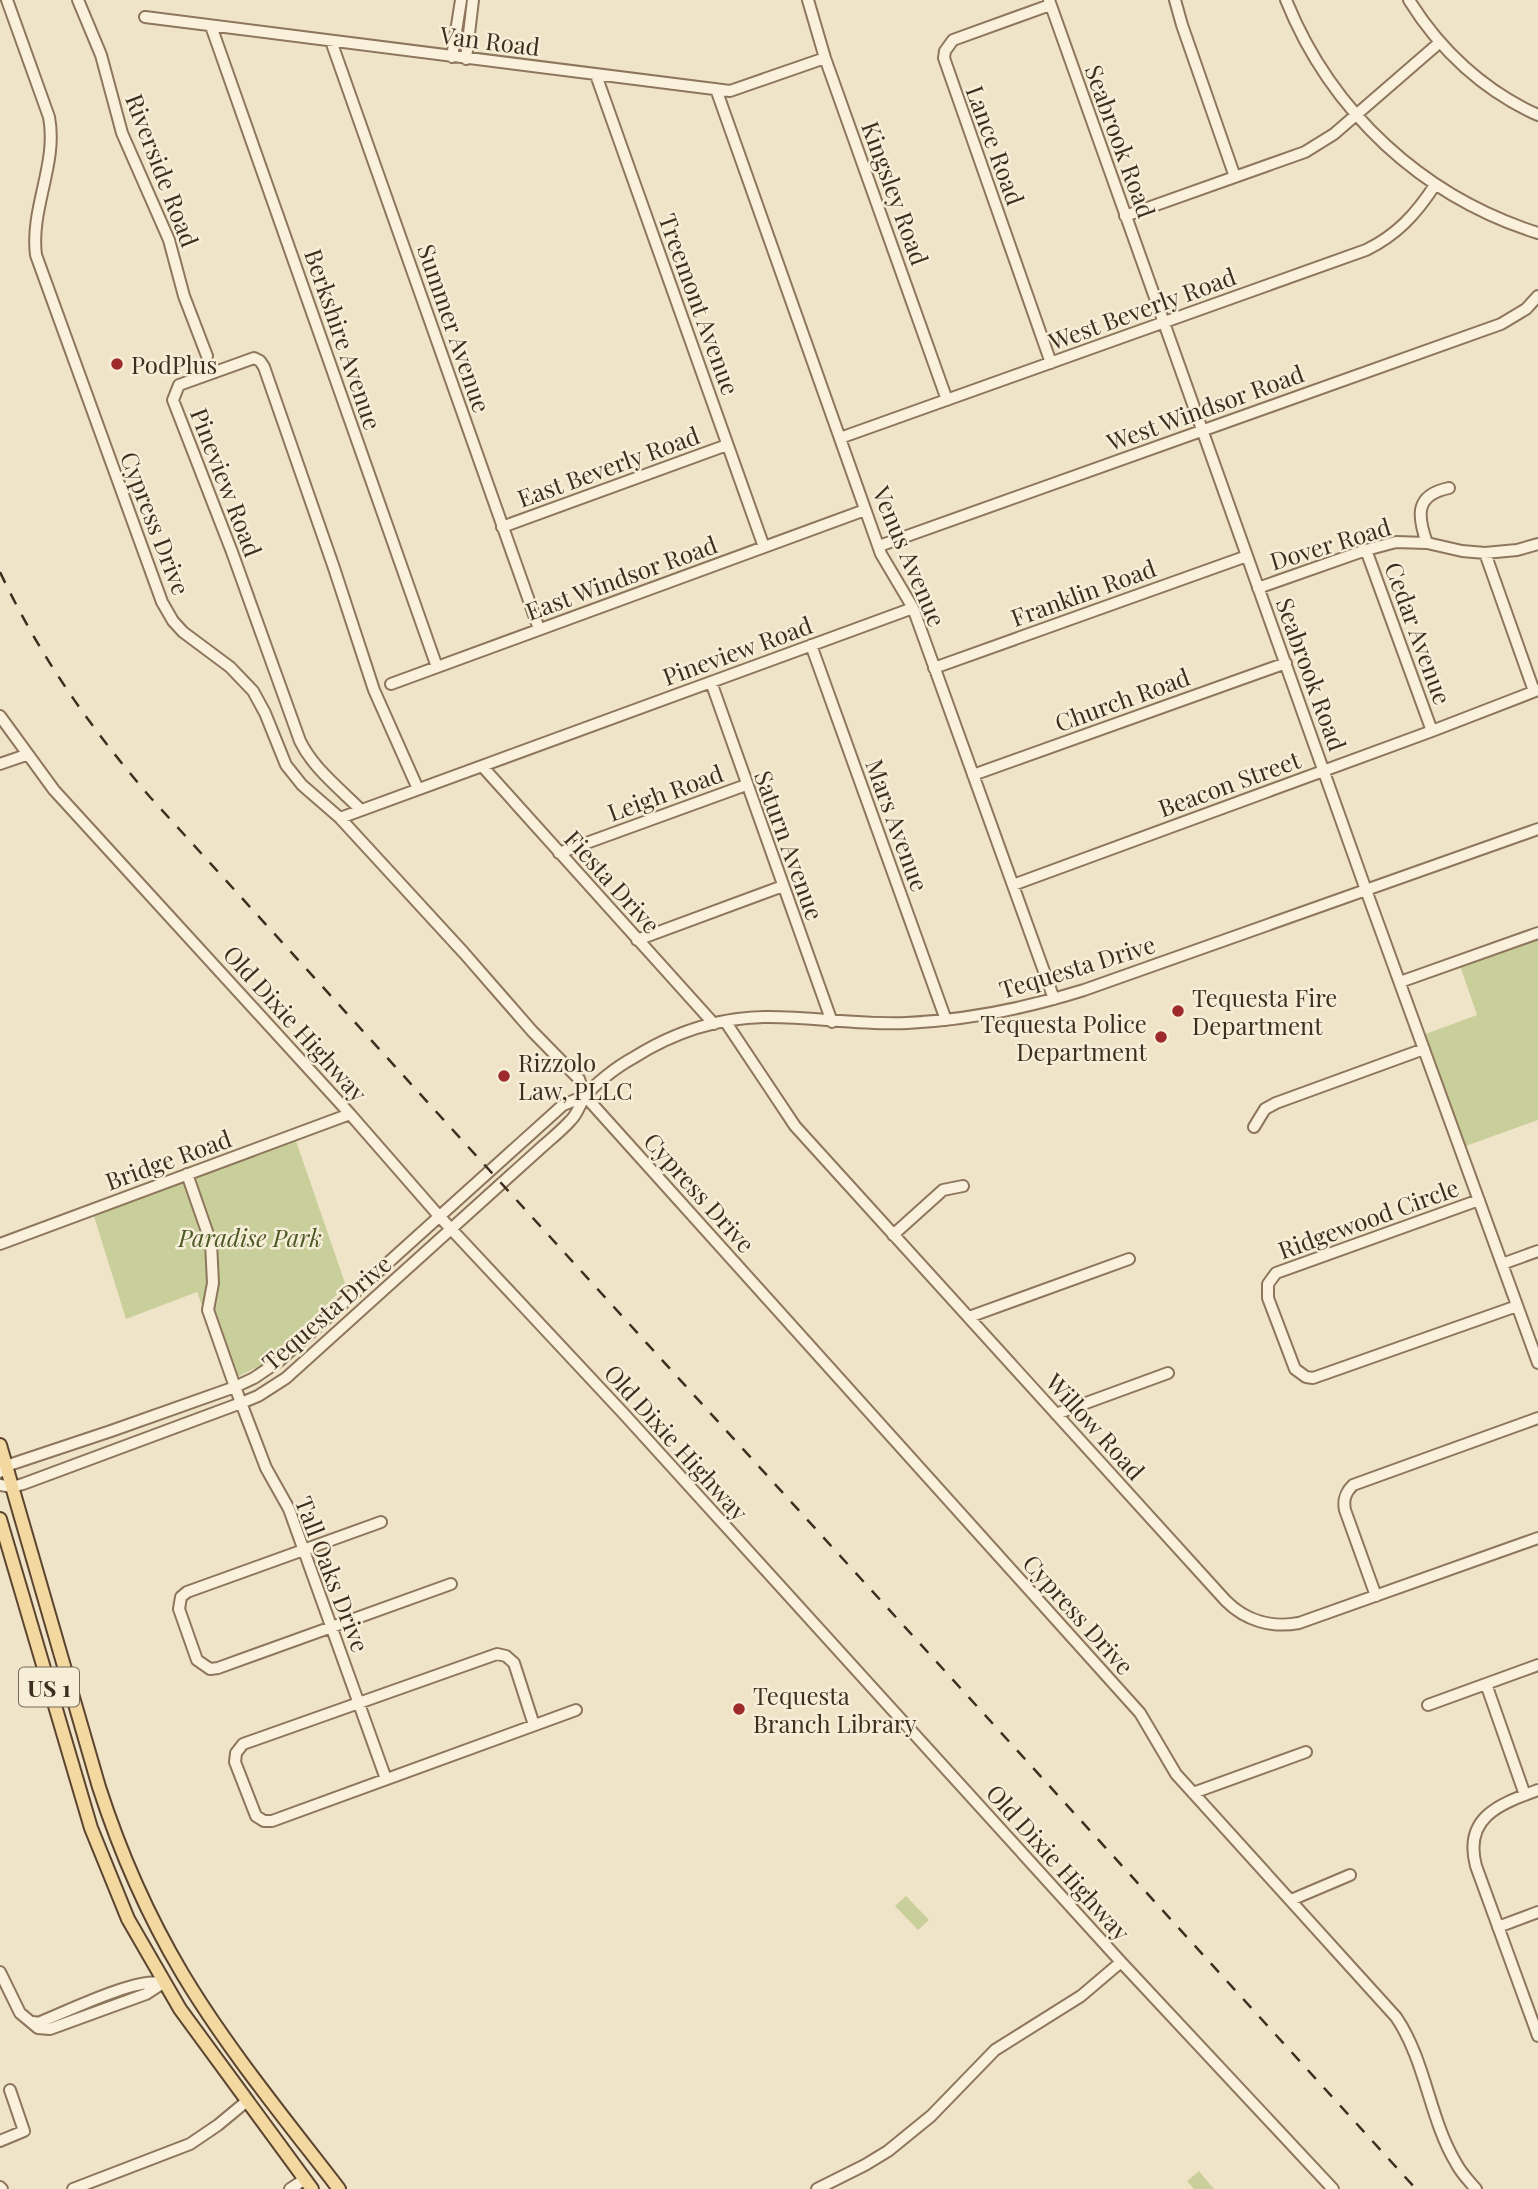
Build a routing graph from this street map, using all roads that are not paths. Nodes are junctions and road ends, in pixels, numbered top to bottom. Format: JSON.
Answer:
{"nodes":[{"id":1,"x":7,"y":0,"type":"edge"},
{"id":2,"x":78,"y":0,"type":"edge"},
{"id":3,"x":461,"y":0,"type":"edge"},
{"id":4,"x":473,"y":0,"type":"edge"},
{"id":5,"x":808,"y":0,"type":"edge"},
{"id":6,"x":1175,"y":0,"type":"edge"},
{"id":7,"x":1286,"y":0,"type":"edge"},
{"id":8,"x":1409,"y":0,"type":"edge"},
{"id":9,"x":1049,"y":2,"type":"edge"},
{"id":10,"x":145,"y":17,"type":"dead end"},
{"id":11,"x":211,"y":26,"type":"junction"},
{"id":12,"x":331,"y":41,"type":"junction"},
{"id":13,"x":1439,"y":43,"type":"junction"},
{"id":14,"x":452,"y":57,"type":"junction"},
{"id":15,"x":825,"y":58,"type":"junction"},
{"id":16,"x":466,"y":59,"type":"junction"},
{"id":17,"x":596,"y":75,"type":"junction"},
{"id":18,"x":716,"y":89,"type":"junction"},
{"id":19,"x":1538,"y":115,"type":"edge"},
{"id":20,"x":1356,"y":116,"type":"junction"},
{"id":21,"x":1235,"y":177,"type":"junction"},
{"id":22,"x":1435,"y":185,"type":"junction"},
{"id":23,"x":1125,"y":216,"type":"junction"},
{"id":24,"x":1538,"y":233,"type":"edge"},
{"id":25,"x":1538,"y":296,"type":"edge"},
{"id":26,"x":1164,"y":323,"type":"junction"},
{"id":27,"x":207,"y":356,"type":"dead end"},
{"id":28,"x":1051,"y":363,"type":"junction"},
{"id":29,"x":947,"y":400,"type":"junction"},
{"id":30,"x":1202,"y":431,"type":"junction"},
{"id":31,"x":840,"y":438,"type":"junction"},
{"id":32,"x":727,"y":445,"type":"junction"},
{"id":33,"x":1449,"y":488,"type":"dead end"},
{"id":34,"x":865,"y":510,"type":"junction"},
{"id":35,"x":502,"y":527,"type":"junction"},
{"id":36,"x":1426,"y":543,"type":"junction"},
{"id":37,"x":1538,"y":544,"type":"edge"},
{"id":38,"x":879,"y":546,"type":"junction"},
{"id":39,"x":764,"y":547,"type":"junction"},
{"id":40,"x":1367,"y":550,"type":"junction"},
{"id":41,"x":1485,"y":553,"type":"junction"},
{"id":42,"x":1247,"y":556,"type":"junction"},
{"id":43,"x":1258,"y":588,"type":"junction"},
{"id":44,"x":913,"y":608,"type":"junction"},
{"id":45,"x":539,"y":629,"type":"junction"},
{"id":46,"x":811,"y":645,"type":"junction"},
{"id":47,"x":1286,"y":663,"type":"junction"},
{"id":48,"x":437,"y":667,"type":"junction"},
{"id":49,"x":934,"y":668,"type":"junction"},
{"id":50,"x":711,"y":682,"type":"junction"},
{"id":51,"x":391,"y":684,"type":"dead end"},
{"id":52,"x":1536,"y":690,"type":"edge"},
{"id":53,"x":0,"y":716,"type":"edge"},
{"id":54,"x":1432,"y":731,"type":"junction"},
{"id":55,"x":26,"y":755,"type":"junction"},
{"id":56,"x":3,"y":763,"type":"edge"},
{"id":57,"x":482,"y":766,"type":"junction"},
{"id":58,"x":1325,"y":770,"type":"junction"},
{"id":59,"x":973,"y":775,"type":"junction"},
{"id":60,"x":746,"y":785,"type":"junction"},
{"id":61,"x":418,"y":789,"type":"junction"},
{"id":62,"x":361,"y":810,"type":"junction"},
{"id":63,"x":341,"y":821,"type":"junction"},
{"id":64,"x":1538,"y":829,"type":"edge"},
{"id":65,"x":559,"y":853,"type":"junction"},
{"id":66,"x":1013,"y":885,"type":"junction"},
{"id":67,"x":783,"y":886,"type":"junction"},
{"id":68,"x":1366,"y":890,"type":"junction"},
{"id":69,"x":1538,"y":933,"type":"edge"},
{"id":70,"x":637,"y":940,"type":"junction"},
{"id":71,"x":1400,"y":982,"type":"junction"},
{"id":72,"x":1054,"y":999,"type":"junction"},
{"id":73,"x":946,"y":1020,"type":"junction"},
{"id":74,"x":832,"y":1021,"type":"junction"},
{"id":75,"x":719,"y":1023,"type":"junction"},
{"id":76,"x":1424,"y":1049,"type":"junction"},
{"id":77,"x":586,"y":1096,"type":"junction"},
{"id":78,"x":350,"y":1114,"type":"junction"},
{"id":79,"x":1254,"y":1127,"type":"dead end"},
{"id":80,"x":187,"y":1174,"type":"junction"},
{"id":81,"x":963,"y":1186,"type":"dead end"},
{"id":82,"x":1479,"y":1200,"type":"junction"},
{"id":83,"x":439,"y":1216,"type":"junction"},
{"id":84,"x":451,"y":1229,"type":"junction"},
{"id":85,"x":894,"y":1235,"type":"junction"},
{"id":86,"x":0,"y":1244,"type":"edge"},
{"id":87,"x":1538,"y":1251,"type":"edge"},
{"id":88,"x":1129,"y":1259,"type":"dead end"},
{"id":89,"x":1502,"y":1264,"type":"junction"},
{"id":90,"x":1517,"y":1306,"type":"junction"},
{"id":91,"x":969,"y":1317,"type":"junction"},
{"id":92,"x":1538,"y":1363,"type":"edge"},
{"id":93,"x":1168,"y":1373,"type":"dead end"},
{"id":94,"x":235,"y":1387,"type":"junction"},
{"id":95,"x":241,"y":1403,"type":"junction"},
{"id":96,"x":1056,"y":1413,"type":"junction"},
{"id":97,"x":1538,"y":1418,"type":"edge"},
{"id":98,"x":0,"y":1445,"type":"edge"},
{"id":99,"x":3,"y":1469,"type":"edge"},
{"id":100,"x":6,"y":1486,"type":"edge"},
{"id":101,"x":0,"y":1519,"type":"edge"},
{"id":102,"x":381,"y":1522,"type":"dead end"},
{"id":103,"x":1538,"y":1538,"type":"edge"},
{"id":104,"x":303,"y":1552,"type":"junction"},
{"id":105,"x":451,"y":1584,"type":"dead end"},
{"id":106,"x":1376,"y":1596,"type":"junction"},
{"id":107,"x":330,"y":1626,"type":"junction"},
{"id":108,"x":1538,"y":1665,"type":"edge"},
{"id":109,"x":1486,"y":1684,"type":"junction"},
{"id":110,"x":358,"y":1702,"type":"junction"},
{"id":111,"x":1429,"y":1705,"type":"dead end"},
{"id":112,"x":576,"y":1710,"type":"dead end"},
{"id":113,"x":534,"y":1725,"type":"junction"},
{"id":114,"x":1306,"y":1752,"type":"dead end"},
{"id":115,"x":386,"y":1779,"type":"junction"},
{"id":116,"x":1538,"y":1790,"type":"edge"},
{"id":117,"x":1193,"y":1793,"type":"junction"},
{"id":118,"x":1525,"y":1795,"type":"junction"},
{"id":119,"x":81,"y":1796,"type":"junction"},
{"id":120,"x":110,"y":1822,"type":"junction"},
{"id":121,"x":1350,"y":1875,"type":"dead end"},
{"id":122,"x":1290,"y":1900,"type":"junction"},
{"id":123,"x":1538,"y":1912,"type":"edge"},
{"id":124,"x":1498,"y":1927,"type":"junction"},
{"id":125,"x":141,"y":1944,"type":"junction"},
{"id":126,"x":171,"y":1954,"type":"junction"},
{"id":127,"x":1121,"y":1962,"type":"junction"},
{"id":128,"x":0,"y":1972,"type":"edge"},
{"id":129,"x":163,"y":1983,"type":"junction"},
{"id":130,"x":195,"y":1995,"type":"junction"},
{"id":131,"x":5,"y":1997,"type":"edge"},
{"id":132,"x":1538,"y":2036,"type":"edge"},
{"id":133,"x":1423,"y":2079,"type":"junction"},
{"id":134,"x":10,"y":2090,"type":"dead end"},
{"id":135,"x":247,"y":2101,"type":"junction"},
{"id":136,"x":1424,"y":2112,"type":"dead end"},
{"id":137,"x":0,"y":2141,"type":"edge"},
{"id":138,"x":285,"y":2152,"type":"junction"},
{"id":139,"x":320,"y":2165,"type":"junction"},
{"id":140,"x":308,"y":2184,"type":"edge"},
{"id":141,"x":73,"y":2189,"type":"edge"},
{"id":142,"x":290,"y":2189,"type":"edge"},
{"id":143,"x":336,"y":2189,"type":"edge"},
{"id":144,"x":817,"y":2189,"type":"edge"},
{"id":145,"x":1333,"y":2189,"type":"edge"},
{"id":146,"x":1476,"y":2189,"type":"edge"}],
"edges":[{"from":1,"to":63,"type":"street","name":"Cypress Drive"},
{"from":2,"to":27,"type":"street","name":"Riverside Road"},
{"from":3,"to":14,"type":"street"},
{"from":4,"to":16,"type":"street"},
{"from":5,"to":15,"type":"street","name":"Kingsley Road"},
{"from":6,"to":21,"type":"street"},
{"from":7,"to":20,"type":"street"},
{"from":8,"to":13,"type":"street"},
{"from":9,"to":23,"type":"street","name":"Seabrook Road"},
{"from":9,"to":28,"type":"street","name":"Lance Road"},
{"from":10,"to":11,"type":"street","name":"Van Road"},
{"from":11,"to":12,"type":"street","name":"Van Road"},
{"from":11,"to":48,"type":"street","name":"Berkshire Avenue"},
{"from":12,"to":14,"type":"street","name":"Van Road"},
{"from":12,"to":35,"type":"street","name":"Summer Avenue"},
{"from":13,"to":19,"type":"street"},
{"from":13,"to":20,"type":"street"},
{"from":14,"to":16,"type":"street","name":"Van Road"},
{"from":15,"to":18,"type":"street","name":"Van Road"},
{"from":15,"to":29,"type":"street","name":"Kingsley Road"},
{"from":16,"to":17,"type":"street","name":"Van Road"},
{"from":17,"to":18,"type":"street","name":"Van Road"},
{"from":17,"to":32,"type":"street","name":"Treemont Avenue"},
{"from":18,"to":31,"type":"street","name":"Venus Avenue"},
{"from":20,"to":21,"type":"street"},
{"from":20,"to":22,"type":"street"},
{"from":21,"to":23,"type":"street"},
{"from":22,"to":24,"type":"street"},
{"from":22,"to":26,"type":"street","name":"West Beverly Road"},
{"from":23,"to":26,"type":"street","name":"Seabrook Road"},
{"from":25,"to":30,"type":"street","name":"West Windsor Road"},
{"from":26,"to":28,"type":"street","name":"West Beverly Road"},
{"from":26,"to":30,"type":"street","name":"Seabrook Road"},
{"from":28,"to":29,"type":"street","name":"West Beverly Road"},
{"from":29,"to":31,"type":"street","name":"West Beverly Road"},
{"from":30,"to":38,"type":"street","name":"West Windsor Road"},
{"from":30,"to":42,"type":"street","name":"Seabrook Road"},
{"from":31,"to":34,"type":"street","name":"Venus Avenue"},
{"from":32,"to":35,"type":"street","name":"East Beverly Road"},
{"from":32,"to":39,"type":"street","name":"Treemont Avenue"},
{"from":33,"to":36,"type":"street"},
{"from":34,"to":38,"type":"street","name":"Venus Avenue"},
{"from":34,"to":39,"type":"street","name":"East Windsor Road"},
{"from":35,"to":45,"type":"street","name":"Summer Avenue"},
{"from":36,"to":40,"type":"street","name":"Dover Road"},
{"from":36,"to":41,"type":"street","name":"Dover Road"},
{"from":37,"to":41,"type":"street","name":"Dover Road"},
{"from":38,"to":44,"type":"street","name":"Venus Avenue"},
{"from":39,"to":45,"type":"street","name":"East Windsor Road"},
{"from":40,"to":43,"type":"street","name":"Dover Road"},
{"from":40,"to":54,"type":"street","name":"Cedar Avenue"},
{"from":41,"to":52,"type":"street"},
{"from":42,"to":43,"type":"street","name":"Seabrook Road"},
{"from":42,"to":49,"type":"street","name":"Franklin Road"},
{"from":43,"to":47,"type":"street","name":"Seabrook Road"},
{"from":44,"to":46,"type":"street","name":"Pineview Road"},
{"from":44,"to":49,"type":"street","name":"Venus Avenue"},
{"from":45,"to":48,"type":"street","name":"East Windsor Road"},
{"from":46,"to":50,"type":"street","name":"Pineview Road"},
{"from":46,"to":73,"type":"street","name":"Mars Avenue"},
{"from":47,"to":58,"type":"street","name":"Seabrook Road"},
{"from":47,"to":59,"type":"street","name":"Church Road"},
{"from":48,"to":51,"type":"street","name":"East Windsor Road"},
{"from":49,"to":59,"type":"street","name":"Venus Avenue"},
{"from":50,"to":57,"type":"street","name":"Pineview Road"},
{"from":50,"to":60,"type":"street","name":"Saturn Avenue"},
{"from":52,"to":54,"type":"street","name":"Beacon Street"},
{"from":53,"to":55,"type":"street","name":"Old Dixie Highway"},
{"from":54,"to":58,"type":"street","name":"Beacon Street"},
{"from":55,"to":56,"type":"street"},
{"from":55,"to":78,"type":"street","name":"Old Dixie Highway"},
{"from":57,"to":61,"type":"street","name":"Pineview Road"},
{"from":57,"to":65,"type":"street","name":"Fiesta Drive"},
{"from":58,"to":66,"type":"street","name":"Beacon Street"},
{"from":58,"to":68,"type":"street","name":"Seabrook Road"},
{"from":59,"to":66,"type":"street","name":"Venus Avenue"},
{"from":60,"to":65,"type":"street","name":"Leigh Road"},
{"from":60,"to":67,"type":"street","name":"Saturn Avenue"},
{"from":61,"to":62,"type":"street","name":"Pineview Road"},
{"from":61,"to":62,"type":"street","name":"Pineview Road"},
{"from":62,"to":63,"type":"street","name":"Pineview Road"},
{"from":63,"to":77,"type":"street","name":"Cypress Drive"},
{"from":64,"to":68,"type":"street","name":"Tequesta Drive"},
{"from":65,"to":70,"type":"street","name":"Fiesta Drive"},
{"from":66,"to":72,"type":"street","name":"Venus Avenue"},
{"from":67,"to":70,"type":"street"},
{"from":67,"to":74,"type":"street","name":"Saturn Avenue"},
{"from":68,"to":71,"type":"street","name":"Seabrook Road"},
{"from":68,"to":72,"type":"street","name":"Tequesta Drive"},
{"from":69,"to":71,"type":"street"},
{"from":70,"to":75,"type":"street","name":"Fiesta Drive"},
{"from":71,"to":76,"type":"street","name":"Seabrook Road"},
{"from":72,"to":73,"type":"street","name":"Tequesta Drive"},
{"from":73,"to":74,"type":"street","name":"Tequesta Drive"},
{"from":74,"to":75,"type":"street","name":"Tequesta Drive"},
{"from":75,"to":77,"type":"street","name":"Tequesta Drive"},
{"from":75,"to":85,"type":"street","name":"Willow Road"},
{"from":76,"to":79,"type":"street"},
{"from":76,"to":82,"type":"street","name":"Seabrook Road"},
{"from":77,"to":83,"type":"street","name":"Tequesta Drive"},
{"from":77,"to":84,"type":"street","name":"Tequesta Drive"},
{"from":77,"to":117,"type":"street","name":"Cypress Drive"},
{"from":78,"to":80,"type":"street","name":"Bridge Road"},
{"from":78,"to":83,"type":"street","name":"Old Dixie Highway"},
{"from":80,"to":86,"type":"street","name":"Bridge Road"},
{"from":80,"to":94,"type":"street","name":"Tall Oaks Drive"},
{"from":81,"to":85,"type":"street"},
{"from":82,"to":89,"type":"street","name":"Seabrook Road"},
{"from":82,"to":90,"type":"street","name":"Ridgewood Circle"},
{"from":83,"to":84,"type":"street","name":"Old Dixie Highway"},
{"from":83,"to":94,"type":"street","name":"Tequesta Drive"},
{"from":84,"to":95,"type":"street","name":"Tequesta Drive"},
{"from":84,"to":127,"type":"street","name":"Old Dixie Highway"},
{"from":85,"to":91,"type":"street","name":"Willow Road"},
{"from":87,"to":89,"type":"street"},
{"from":88,"to":91,"type":"street"},
{"from":89,"to":90,"type":"street","name":"Seabrook Road"},
{"from":90,"to":92,"type":"street","name":"Seabrook Road"},
{"from":91,"to":96,"type":"street","name":"Willow Road"},
{"from":93,"to":96,"type":"street"},
{"from":94,"to":95,"type":"street","name":"Tall Oaks Drive"},
{"from":94,"to":99,"type":"street","name":"Tequesta Drive"},
{"from":95,"to":100,"type":"street","name":"Tequesta Drive"},
{"from":95,"to":104,"type":"street","name":"Tall Oaks Drive"},
{"from":96,"to":106,"type":"street","name":"Willow Road"},
{"from":97,"to":106,"type":"street"},
{"from":98,"to":99,"type":"main road","number":"US 1"},
{"from":99,"to":100,"type":"main road","number":"US 1"},
{"from":100,"to":120,"type":"main road","number":"US 1"},
{"from":101,"to":119,"type":"main road","number":"US 1"},
{"from":102,"to":104,"type":"street"},
{"from":103,"to":106,"type":"street","name":"Willow Road"},
{"from":104,"to":107,"type":"street","name":"Tall Oaks Drive"},
{"from":104,"to":107,"type":"street"},
{"from":105,"to":107,"type":"street"},
{"from":107,"to":110,"type":"street","name":"Tall Oaks Drive"},
{"from":108,"to":109,"type":"street"},
{"from":109,"to":111,"type":"street"},
{"from":109,"to":118,"type":"street"},
{"from":110,"to":113,"type":"street"},
{"from":110,"to":115,"type":"street","name":"Tall Oaks Drive"},
{"from":110,"to":115,"type":"street"},
{"from":112,"to":113,"type":"street"},
{"from":113,"to":115,"type":"street"},
{"from":114,"to":117,"type":"street"},
{"from":116,"to":118,"type":"street"},
{"from":117,"to":122,"type":"street","name":"Cypress Drive"},
{"from":118,"to":124,"type":"street"},
{"from":119,"to":120,"type":"main road"},
{"from":119,"to":125,"type":"main road","number":"US 1"},
{"from":120,"to":126,"type":"main road","number":"US 1"},
{"from":121,"to":122,"type":"street"},
{"from":122,"to":133,"type":"street","name":"Cypress Drive"},
{"from":123,"to":124,"type":"street"},
{"from":124,"to":132,"type":"street"},
{"from":125,"to":126,"type":"main road"},
{"from":125,"to":129,"type":"main road","number":"US 1"},
{"from":126,"to":130,"type":"main road","number":"US 1"},
{"from":127,"to":144,"type":"street"},
{"from":127,"to":145,"type":"street","name":"Old Dixie Highway"},
{"from":128,"to":131,"type":"street"},
{"from":129,"to":130,"type":"main road"},
{"from":129,"to":131,"type":"street"},
{"from":129,"to":135,"type":"main road","number":"US 1"},
{"from":130,"to":139,"type":"main road","number":"US 1"},
{"from":133,"to":136,"type":"street"},
{"from":133,"to":146,"type":"street","name":"Cypress Drive"},
{"from":134,"to":137,"type":"street"},
{"from":135,"to":138,"type":"main road","number":"US 1"},
{"from":135,"to":141,"type":"street"},
{"from":138,"to":139,"type":"main road"},
{"from":138,"to":140,"type":"main road","number":"US 1"},
{"from":139,"to":143,"type":"main road","number":"US 1"},
{"from":140,"to":142,"type":"street"},
{"from":140,"to":143,"type":"main road"}]}
